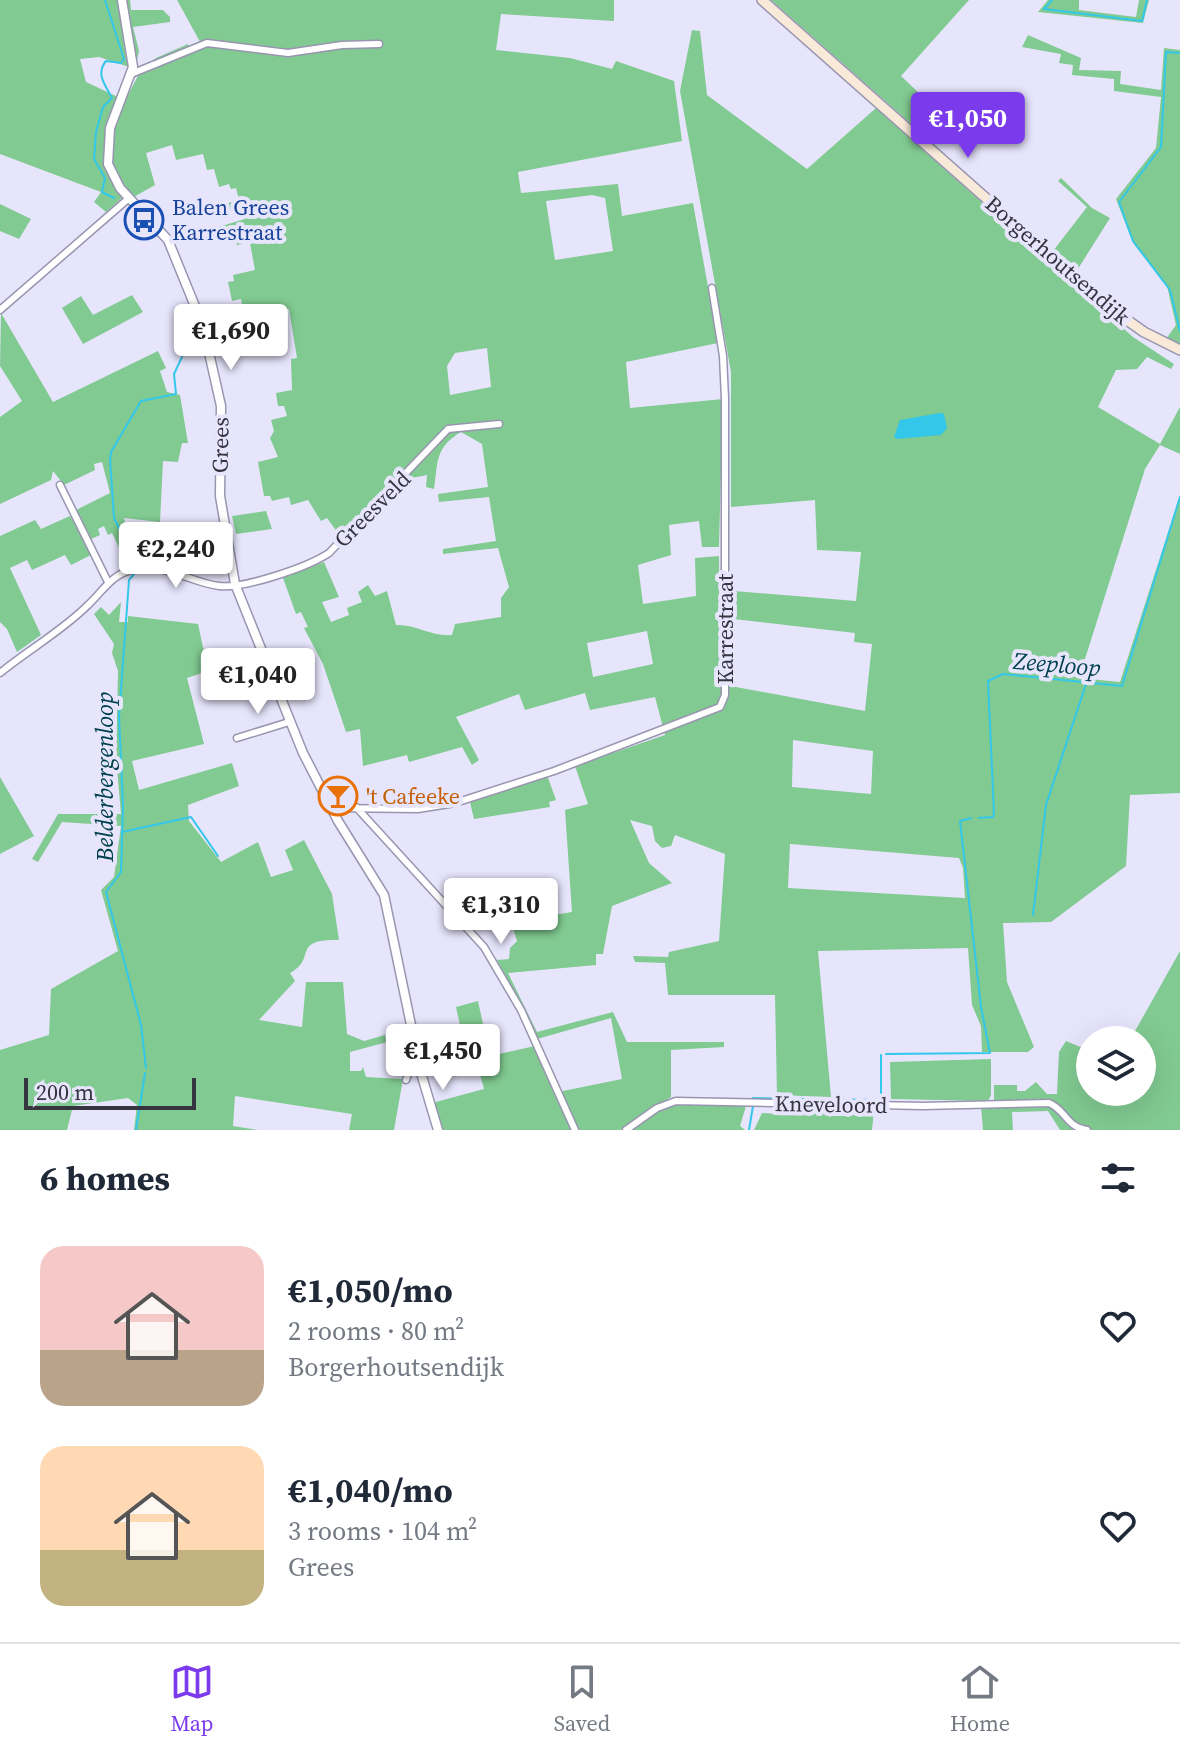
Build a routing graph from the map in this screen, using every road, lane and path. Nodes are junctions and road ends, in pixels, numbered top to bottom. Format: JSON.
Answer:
{"nodes":[{"id":1,"x":122,"y":0,"type":"edge"},
{"id":2,"x":762,"y":0,"type":"edge"},
{"id":3,"x":379,"y":44,"type":"dead end"},
{"id":4,"x":131,"y":74,"type":"junction"},
{"id":5,"x":128,"y":199,"type":"junction"},
{"id":6,"x":712,"y":288,"type":"dead end"},
{"id":7,"x":0,"y":310,"type":"edge"},
{"id":8,"x":1180,"y":350,"type":"edge"},
{"id":9,"x":499,"y":424,"type":"dead end"},
{"id":10,"x":60,"y":485,"type":"dead end"},
{"id":11,"x":108,"y":582,"type":"junction"},
{"id":12,"x":235,"y":584,"type":"junction"},
{"id":13,"x":0,"y":673,"type":"edge"},
{"id":14,"x":289,"y":722,"type":"junction"},
{"id":15,"x":237,"y":738,"type":"dead end"},
{"id":16,"x":356,"y":807,"type":"junction"},
{"id":17,"x":331,"y":808,"type":"junction"},
{"id":18,"x":418,"y":1062,"type":"junction"},
{"id":19,"x":406,"y":1080,"type":"dead end"},
{"id":20,"x":438,"y":1130,"type":"edge"},
{"id":21,"x":575,"y":1130,"type":"edge"},
{"id":22,"x":626,"y":1130,"type":"edge"},
{"id":23,"x":1087,"y":1130,"type":"edge"}],
"edges":[{"from":1,"to":4,"type":"street","name":"Grees"},
{"from":2,"to":8,"type":"main road","name":"Borgerhoutsendijk"},
{"from":3,"to":4,"type":"street"},
{"from":4,"to":5,"type":"street","name":"Grees"},
{"from":5,"to":7,"type":"street"},
{"from":5,"to":12,"type":"street","name":"Grees"},
{"from":6,"to":16,"type":"street","name":"Karrestraat"},
{"from":9,"to":12,"type":"street","name":"Greesveld"},
{"from":10,"to":11,"type":"street"},
{"from":11,"to":12,"type":"street","name":"Greesveld"},
{"from":11,"to":13,"type":"street"},
{"from":12,"to":14,"type":"street","name":"Grees"},
{"from":14,"to":15,"type":"street"},
{"from":14,"to":17,"type":"street","name":"Grees"},
{"from":16,"to":17,"type":"street","name":"Karrestraat"},
{"from":16,"to":21,"type":"street"},
{"from":17,"to":18,"type":"street","name":"Grees"},
{"from":18,"to":19,"type":"street"},
{"from":18,"to":20,"type":"street","name":"Grees"},
{"from":22,"to":23,"type":"street","name":"Kneveloord"}]}
